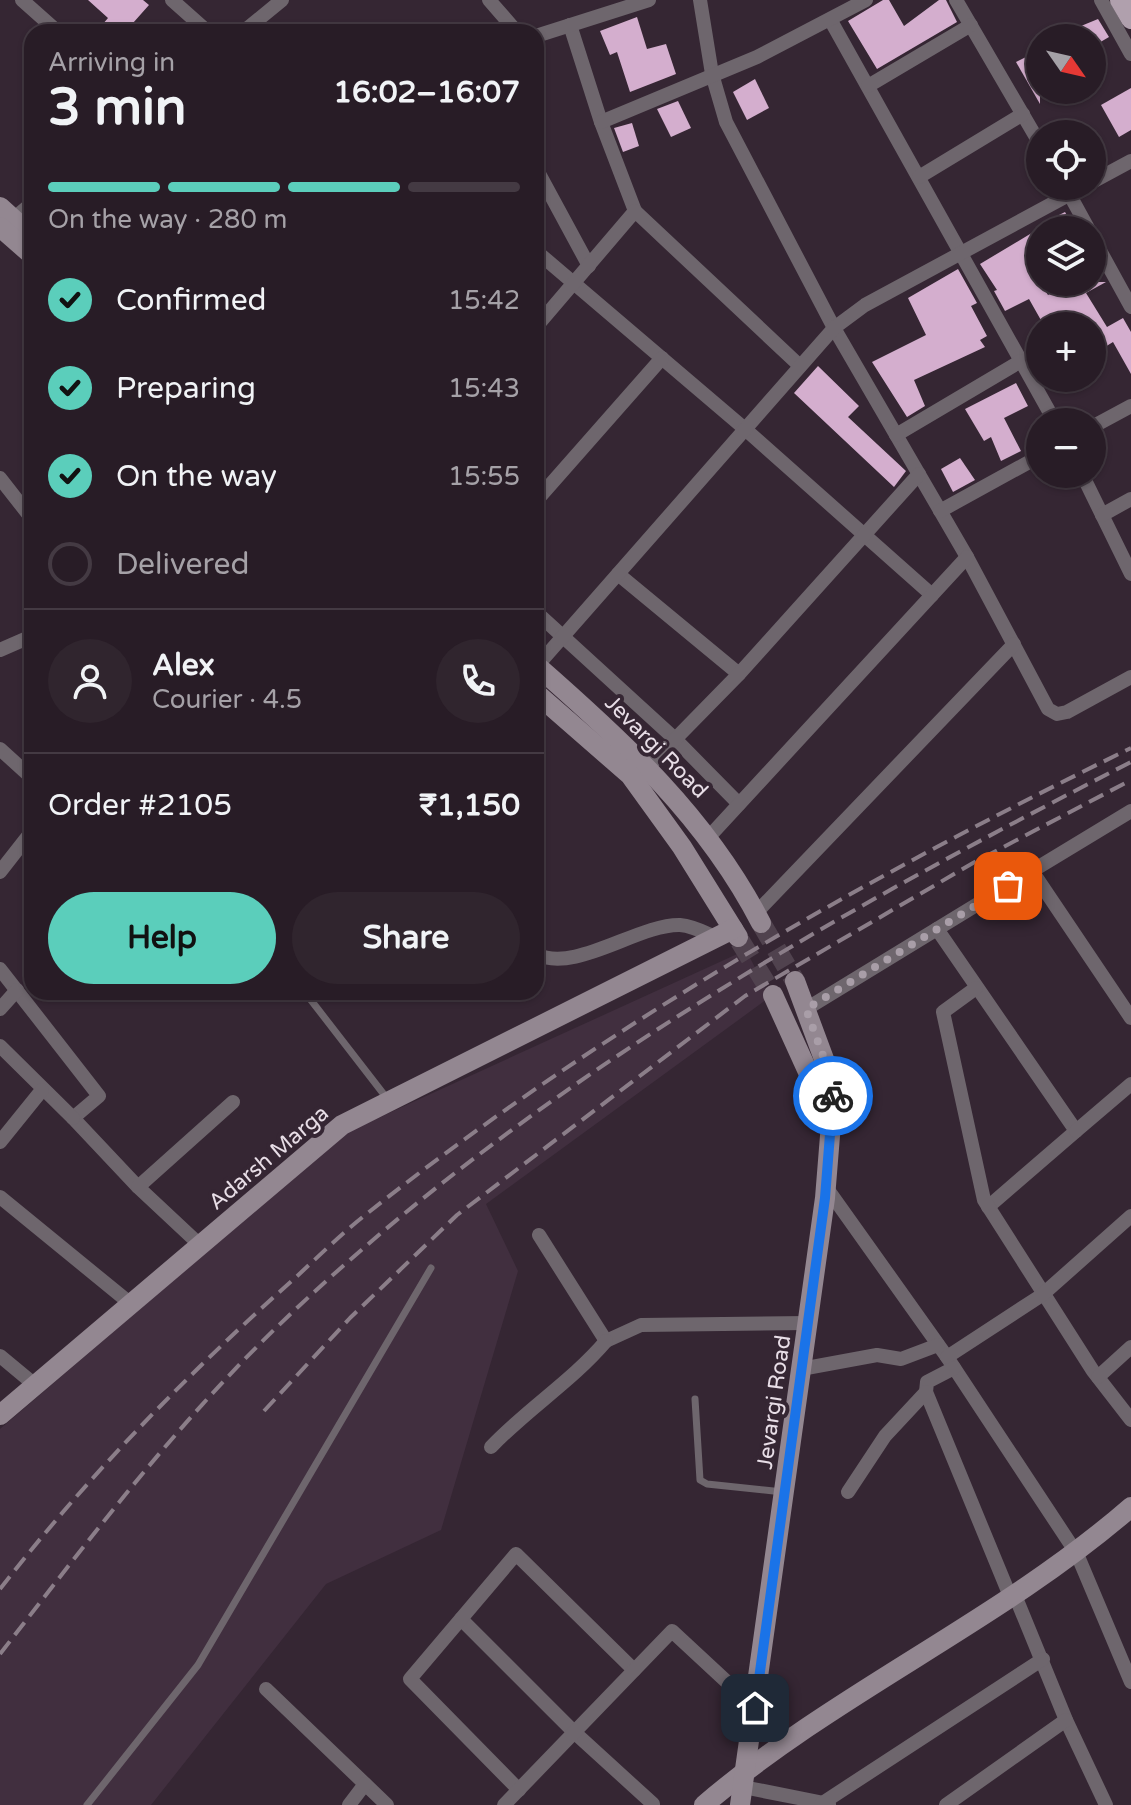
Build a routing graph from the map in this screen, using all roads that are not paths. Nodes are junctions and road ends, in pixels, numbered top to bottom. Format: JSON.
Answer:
{"nodes":[{"id":1,"x":22,"y":0,"type":"edge"},
{"id":2,"x":172,"y":0,"type":"edge"},
{"id":3,"x":282,"y":0,"type":"edge"},
{"id":4,"x":489,"y":0,"type":"edge"},
{"id":5,"x":649,"y":0,"type":"edge"},
{"id":6,"x":700,"y":0,"type":"edge"},
{"id":7,"x":866,"y":0,"type":"edge"},
{"id":8,"x":956,"y":0,"type":"edge"},
{"id":9,"x":1101,"y":0,"type":"edge"},
{"id":10,"x":1120,"y":0,"type":"edge"},
{"id":11,"x":1131,"y":19,"type":"edge"},
{"id":12,"x":831,"y":21,"type":"junction"},
{"id":13,"x":49,"y":24,"type":"edge"},
{"id":14,"x":199,"y":24,"type":"edge"},
{"id":15,"x":253,"y":24,"type":"edge"},
{"id":16,"x":510,"y":24,"type":"edge"},
{"id":17,"x":570,"y":25,"type":"junction"},
{"id":18,"x":971,"y":25,"type":"junction"},
{"id":19,"x":544,"y":33,"type":"edge"},
{"id":20,"x":1131,"y":54,"type":"edge"},
{"id":21,"x":712,"y":74,"type":"junction"},
{"id":22,"x":868,"y":86,"type":"junction"},
{"id":23,"x":1023,"y":114,"type":"junction"},
{"id":24,"x":1026,"y":120,"type":"edge"},
{"id":25,"x":601,"y":122,"type":"junction"},
{"id":26,"x":1131,"y":161,"type":"edge"},
{"id":27,"x":1106,"y":174,"type":"edge"},
{"id":28,"x":919,"y":177,"type":"junction"},
{"id":29,"x":544,"y":183,"type":"edge"},
{"id":30,"x":1050,"y":200,"type":"edge"},
{"id":31,"x":24,"y":208,"type":"edge"},
{"id":32,"x":635,"y":211,"type":"junction"},
{"id":33,"x":3,"y":222,"type":"edge"},
{"id":34,"x":24,"y":232,"type":"edge"},
{"id":35,"x":24,"y":246,"type":"edge"},
{"id":36,"x":961,"y":253,"type":"junction"},
{"id":37,"x":544,"y":258,"type":"edge"},
{"id":38,"x":1106,"y":261,"type":"edge"},
{"id":39,"x":589,"y":266,"type":"junction"},
{"id":40,"x":574,"y":283,"type":"junction"},
{"id":41,"x":1131,"y":307,"type":"edge"},
{"id":42,"x":544,"y":318,"type":"edge"},
{"id":43,"x":834,"y":328,"type":"junction"},
{"id":44,"x":662,"y":358,"type":"junction"},
{"id":45,"x":1021,"y":361,"type":"junction"},
{"id":46,"x":800,"y":366,"type":"junction"},
{"id":47,"x":1131,"y":406,"type":"edge"},
{"id":48,"x":1047,"y":408,"type":"edge"},
{"id":49,"x":1106,"y":419,"type":"edge"},
{"id":50,"x":745,"y":429,"type":"junction"},
{"id":51,"x":896,"y":435,"type":"junction"},
{"id":52,"x":1026,"y":464,"type":"edge"},
{"id":53,"x":919,"y":474,"type":"junction"},
{"id":54,"x":0,"y":478,"type":"edge"},
{"id":55,"x":1089,"y":488,"type":"edge"},
{"id":56,"x":544,"y":492,"type":"edge"},
{"id":57,"x":1131,"y":499,"type":"edge"},
{"id":58,"x":24,"y":509,"type":"edge"},
{"id":59,"x":940,"y":511,"type":"junction"},
{"id":60,"x":1102,"y":515,"type":"junction"},
{"id":61,"x":864,"y":535,"type":"junction"},
{"id":62,"x":967,"y":557,"type":"junction"},
{"id":63,"x":618,"y":574,"type":"junction"},
{"id":64,"x":1131,"y":574,"type":"edge"},
{"id":65,"x":932,"y":595,"type":"junction"},
{"id":66,"x":544,"y":619,"type":"edge"},
{"id":67,"x":565,"y":638,"type":"junction"},
{"id":68,"x":24,"y":640,"type":"edge"},
{"id":69,"x":1014,"y":644,"type":"junction"},
{"id":70,"x":0,"y":650,"type":"edge"},
{"id":71,"x":544,"y":659,"type":"edge"},
{"id":72,"x":544,"y":673,"type":"edge"},
{"id":73,"x":739,"y":674,"type":"junction"},
{"id":74,"x":1131,"y":677,"type":"edge"},
{"id":75,"x":544,"y":699,"type":"edge"},
{"id":76,"x":675,"y":739,"type":"junction"},
{"id":77,"x":0,"y":749,"type":"edge"},
{"id":78,"x":24,"y":771,"type":"edge"},
{"id":79,"x":641,"y":774,"type":"junction"},
{"id":80,"x":739,"y":804,"type":"junction"},
{"id":81,"x":1131,"y":811,"type":"edge"},
{"id":82,"x":24,"y":838,"type":"edge"},
{"id":83,"x":707,"y":839,"type":"junction"},
{"id":84,"x":5,"y":853,"type":"edge"},
{"id":85,"x":1032,"y":871,"type":"junction"},
{"id":86,"x":0,"y":872,"type":"edge"},
{"id":87,"x":758,"y":918,"type":"joint"},
{"id":88,"x":937,"y":929,"type":"junction"},
{"id":89,"x":729,"y":935,"type":"junction"},
{"id":90,"x":544,"y":956,"type":"edge"},
{"id":91,"x":0,"y":969,"type":"edge"},
{"id":92,"x":795,"y":981,"type":"tunnel mouth"},
{"id":93,"x":976,"y":988,"type":"junction"},
{"id":94,"x":17,"y":990,"type":"junction"},
{"id":95,"x":773,"y":995,"type":"tunnel mouth"},
{"id":96,"x":24,"y":999,"type":"edge"},
{"id":97,"x":25,"y":1000,"type":"edge"},
{"id":98,"x":311,"y":1000,"type":"edge"},
{"id":99,"x":0,"y":1009,"type":"edge"},
{"id":100,"x":806,"y":1009,"type":"junction"},
{"id":101,"x":1131,"y":1018,"type":"edge"},
{"id":102,"x":0,"y":1046,"type":"edge"},
{"id":103,"x":1131,"y":1084,"type":"edge"},
{"id":104,"x":42,"y":1090,"type":"junction"},
{"id":105,"x":389,"y":1101,"type":"junction"},
{"id":106,"x":233,"y":1102,"type":"dead end"},
{"id":107,"x":73,"y":1118,"type":"junction"},
{"id":108,"x":831,"y":1122,"type":"junction"},
{"id":109,"x":1076,"y":1131,"type":"junction"},
{"id":110,"x":0,"y":1142,"type":"edge"},
{"id":111,"x":138,"y":1187,"type":"junction"},
{"id":112,"x":826,"y":1187,"type":"junction"},
{"id":113,"x":0,"y":1197,"type":"edge"},
{"id":114,"x":988,"y":1207,"type":"junction"},
{"id":115,"x":1131,"y":1216,"type":"edge"},
{"id":116,"x":539,"y":1235,"type":"dead end"},
{"id":117,"x":200,"y":1245,"type":"junction"},
{"id":118,"x":431,"y":1268,"type":"dead end"},
{"id":119,"x":1042,"y":1295,"type":"junction"},
{"id":120,"x":131,"y":1304,"type":"junction"},
{"id":121,"x":808,"y":1323,"type":"junction"},
{"id":122,"x":606,"y":1341,"type":"junction"},
{"id":123,"x":1131,"y":1347,"type":"edge"},
{"id":124,"x":0,"y":1356,"type":"edge"},
{"id":125,"x":946,"y":1357,"type":"junction"},
{"id":126,"x":801,"y":1369,"type":"junction"},
{"id":127,"x":1098,"y":1377,"type":"junction"},
{"id":128,"x":35,"y":1385,"type":"junction"},
{"id":129,"x":926,"y":1392,"type":"junction"},
{"id":130,"x":695,"y":1399,"type":"dead end"},
{"id":131,"x":0,"y":1415,"type":"edge"},
{"id":132,"x":1131,"y":1420,"type":"edge"},
{"id":133,"x":491,"y":1447,"type":"dead end"},
{"id":134,"x":785,"y":1492,"type":"junction"},
{"id":135,"x":848,"y":1492,"type":"dead end"},
{"id":136,"x":1131,"y":1507,"type":"edge"},
{"id":137,"x":1077,"y":1554,"type":"junction"},
{"id":138,"x":1012,"y":1594,"type":"junction"},
{"id":139,"x":461,"y":1619,"type":"junction"},
{"id":140,"x":1126,"y":1655,"type":"edge"},
{"id":141,"x":1043,"y":1659,"type":"junction"},
{"id":142,"x":634,"y":1670,"type":"junction"},
{"id":143,"x":1131,"y":1682,"type":"edge"},
{"id":144,"x":266,"y":1689,"type":"dead end"},
{"id":145,"x":755,"y":1708,"type":"junction"},
{"id":146,"x":1066,"y":1720,"type":"junction"},
{"id":147,"x":574,"y":1732,"type":"junction"},
{"id":148,"x":365,"y":1784,"type":"junction"},
{"id":149,"x":743,"y":1788,"type":"edge"},
{"id":150,"x":519,"y":1790,"type":"junction"},
{"id":151,"x":507,"y":1804,"type":"edge"},
{"id":152,"x":653,"y":1804,"type":"edge"},
{"id":153,"x":828,"y":1804,"type":"edge"},
{"id":154,"x":87,"y":1805,"type":"edge"},
{"id":155,"x":349,"y":1805,"type":"edge"},
{"id":156,"x":387,"y":1805,"type":"edge"},
{"id":157,"x":704,"y":1805,"type":"edge"},
{"id":158,"x":946,"y":1805,"type":"edge"},
{"id":159,"x":1106,"y":1805,"type":"edge"}],
"edges":[{"from":1,"to":13,"type":"street"},
{"from":2,"to":14,"type":"street"},
{"from":3,"to":15,"type":"street"},
{"from":4,"to":16,"type":"street"},
{"from":5,"to":17,"type":"street"},
{"from":6,"to":21,"type":"street"},
{"from":7,"to":12,"type":"street"},
{"from":8,"to":18,"type":"street"},
{"from":9,"to":20,"type":"street"},
{"from":10,"to":11,"type":"main road"},
{"from":12,"to":21,"type":"street"},
{"from":12,"to":22,"type":"street"},
{"from":17,"to":19,"type":"street"},
{"from":17,"to":25,"type":"street"},
{"from":18,"to":22,"type":"street"},
{"from":18,"to":23,"type":"street"},
{"from":21,"to":25,"type":"street"},
{"from":21,"to":43,"type":"street"},
{"from":22,"to":28,"type":"street"},
{"from":23,"to":24,"type":"street"},
{"from":23,"to":28,"type":"street"},
{"from":25,"to":32,"type":"street"},
{"from":26,"to":27,"type":"street"},
{"from":28,"to":36,"type":"street"},
{"from":29,"to":39,"type":"street"},
{"from":30,"to":36,"type":"street"},
{"from":31,"to":33,"type":"street"},
{"from":32,"to":39,"type":"street"},
{"from":32,"to":46,"type":"street"},
{"from":33,"to":34,"type":"main road"},
{"from":33,"to":35,"type":"main road"},
{"from":36,"to":43,"type":"street"},
{"from":36,"to":45,"type":"street"},
{"from":37,"to":40,"type":"street"},
{"from":38,"to":41,"type":"street"},
{"from":39,"to":40,"type":"street"},
{"from":40,"to":42,"type":"street"},
{"from":40,"to":44,"type":"street"},
{"from":43,"to":46,"type":"street"},
{"from":43,"to":51,"type":"street"},
{"from":44,"to":50,"type":"street"},
{"from":44,"to":56,"type":"street"},
{"from":45,"to":48,"type":"street"},
{"from":45,"to":51,"type":"street"},
{"from":46,"to":50,"type":"street"},
{"from":47,"to":49,"type":"street"},
{"from":50,"to":61,"type":"street"},
{"from":50,"to":63,"type":"street"},
{"from":51,"to":53,"type":"street"},
{"from":52,"to":59,"type":"street"},
{"from":53,"to":59,"type":"street"},
{"from":53,"to":61,"type":"street"},
{"from":54,"to":58,"type":"street"},
{"from":55,"to":60,"type":"street"},
{"from":57,"to":60,"type":"street"},
{"from":59,"to":62,"type":"street"},
{"from":60,"to":64,"type":"street"},
{"from":61,"to":65,"type":"street"},
{"from":61,"to":73,"type":"street"},
{"from":62,"to":65,"type":"street"},
{"from":62,"to":69,"type":"street"},
{"from":63,"to":67,"type":"street"},
{"from":63,"to":73,"type":"street"},
{"from":65,"to":80,"type":"street"},
{"from":66,"to":67,"type":"street"},
{"from":67,"to":71,"type":"street"},
{"from":67,"to":76,"type":"street"},
{"from":68,"to":70,"type":"street"},
{"from":69,"to":74,"type":"street"},
{"from":69,"to":87,"type":"street"},
{"from":72,"to":79,"type":"main road","name":"Jevargi Road"},
{"from":73,"to":76,"type":"street"},
{"from":75,"to":79,"type":"main road"},
{"from":76,"to":79,"type":"street"},
{"from":76,"to":80,"type":"street"},
{"from":77,"to":78,"type":"street"},
{"from":79,"to":83,"type":"main road","name":"Jevargi Road"},
{"from":79,"to":89,"type":"main road"},
{"from":80,"to":83,"type":"street"},
{"from":81,"to":85,"type":"street"},
{"from":82,"to":84,"type":"street"},
{"from":83,"to":87,"type":"main road","name":"Jevargi Road"},
{"from":84,"to":86,"type":"street"},
{"from":85,"to":88,"type":"street"},
{"from":85,"to":101,"type":"street"},
{"from":88,"to":93,"type":"street"},
{"from":88,"to":100,"type":"street"},
{"from":89,"to":90,"type":"street"},
{"from":89,"to":105,"type":"main road","name":"Adarsh Marga"},
{"from":91,"to":94,"type":"street"},
{"from":92,"to":100,"type":"main road","name":"Jevargi Road"},
{"from":93,"to":109,"type":"street"},
{"from":93,"to":114,"type":"street"},
{"from":94,"to":96,"type":"street"},
{"from":94,"to":99,"type":"street"},
{"from":95,"to":108,"type":"main road"},
{"from":97,"to":107,"type":"street"},
{"from":98,"to":105,"type":"lane"},
{"from":100,"to":108,"type":"main road","name":"Jevargi Road"},
{"from":102,"to":104,"type":"street"},
{"from":103,"to":109,"type":"street"},
{"from":104,"to":107,"type":"street"},
{"from":104,"to":110,"type":"street"},
{"from":105,"to":117,"type":"main road","name":"Adarsh Marga"},
{"from":106,"to":111,"type":"street"},
{"from":107,"to":111,"type":"street"},
{"from":108,"to":112,"type":"main road","name":"Jevargi Road"},
{"from":109,"to":114,"type":"street"},
{"from":111,"to":117,"type":"street"},
{"from":112,"to":121,"type":"main road","name":"Jevargi Road"},
{"from":112,"to":125,"type":"street"},
{"from":113,"to":120,"type":"street"},
{"from":114,"to":119,"type":"street"},
{"from":115,"to":119,"type":"street"},
{"from":116,"to":122,"type":"street"},
{"from":117,"to":120,"type":"main road","name":"Adarsh Marga"},
{"from":118,"to":154,"type":"lane"},
{"from":119,"to":125,"type":"street"},
{"from":119,"to":127,"type":"street"},
{"from":120,"to":128,"type":"main road","name":"Adarsh Marga"},
{"from":121,"to":122,"type":"street"},
{"from":121,"to":126,"type":"main road","name":"Jevargi Road"},
{"from":122,"to":133,"type":"street"},
{"from":123,"to":127,"type":"street"},
{"from":124,"to":128,"type":"street"},
{"from":125,"to":126,"type":"street"},
{"from":125,"to":129,"type":"street"},
{"from":125,"to":137,"type":"street"},
{"from":126,"to":134,"type":"main road","name":"Jevargi Road"},
{"from":127,"to":132,"type":"street"},
{"from":128,"to":131,"type":"main road","name":"Adarsh Marga"},
{"from":129,"to":135,"type":"street"},
{"from":129,"to":138,"type":"street"},
{"from":130,"to":134,"type":"lane"},
{"from":134,"to":145,"type":"main road","name":"Jevargi Road"},
{"from":136,"to":137,"type":"main road"},
{"from":137,"to":138,"type":"main road"},
{"from":137,"to":140,"type":"street"},
{"from":138,"to":141,"type":"street"},
{"from":138,"to":149,"type":"main road"},
{"from":139,"to":142,"type":"street"},
{"from":139,"to":147,"type":"street"},
{"from":139,"to":150,"type":"street"},
{"from":140,"to":143,"type":"street"},
{"from":141,"to":146,"type":"street"},
{"from":141,"to":153,"type":"street"},
{"from":142,"to":145,"type":"street"},
{"from":142,"to":147,"type":"street"},
{"from":144,"to":148,"type":"street"},
{"from":145,"to":149,"type":"main road","name":"Jevargi Road"},
{"from":146,"to":158,"type":"street"},
{"from":146,"to":159,"type":"street"},
{"from":147,"to":150,"type":"street"},
{"from":147,"to":152,"type":"street"},
{"from":148,"to":155,"type":"street"},
{"from":148,"to":156,"type":"street"},
{"from":149,"to":153,"type":"street"},
{"from":149,"to":157,"type":"main road"},
{"from":150,"to":151,"type":"street"}]}
